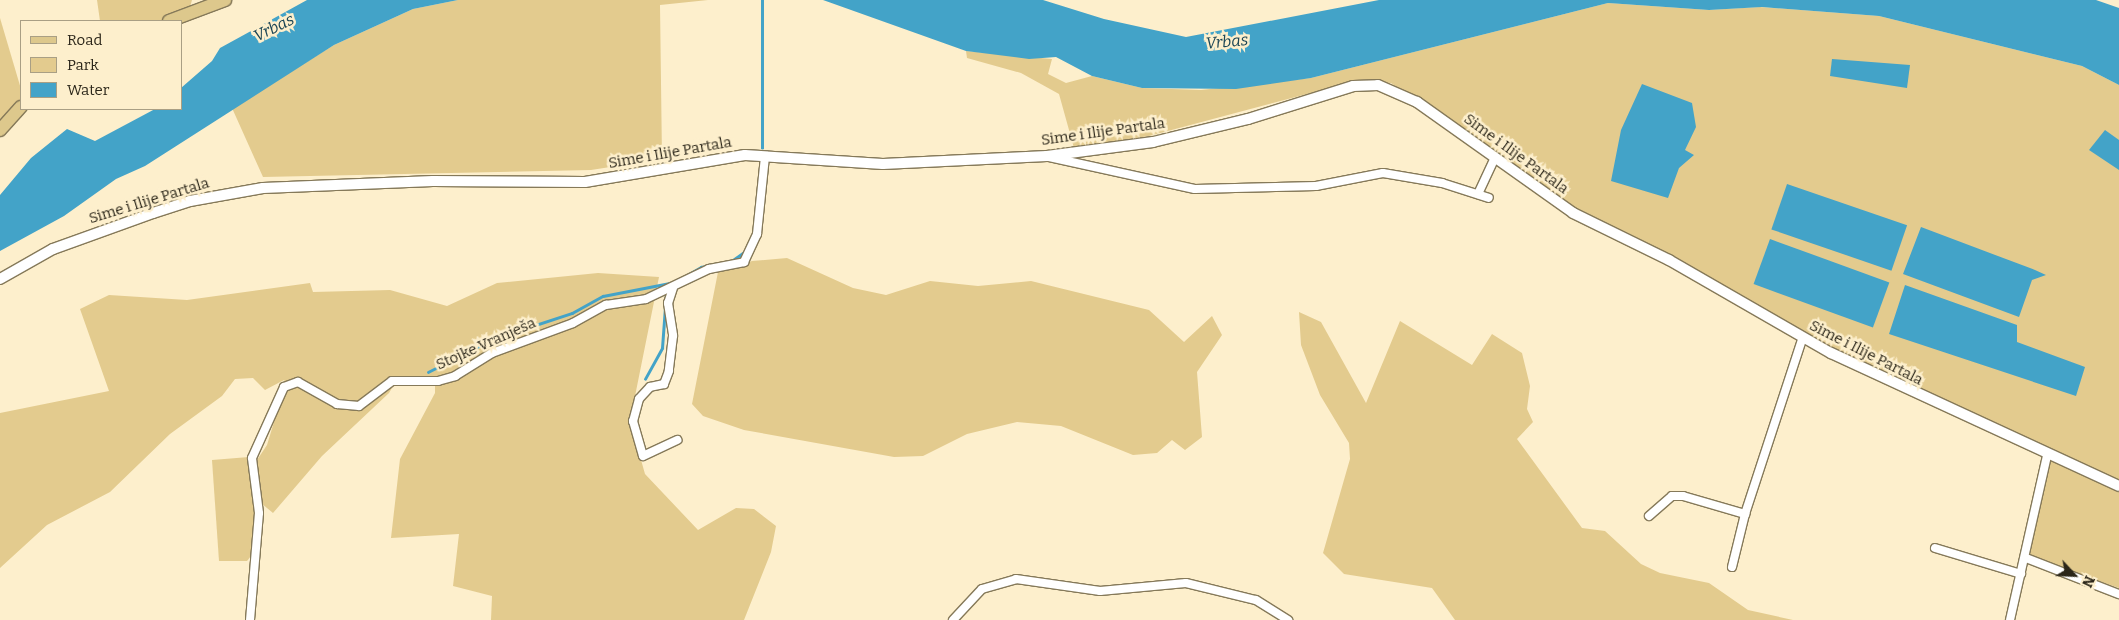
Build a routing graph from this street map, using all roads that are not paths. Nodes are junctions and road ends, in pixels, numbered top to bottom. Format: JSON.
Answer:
{"nodes":[{"id":1,"x":225,"y":0,"type":"edge"},
{"id":2,"x":172,"y":20,"type":"edge"},
{"id":3,"x":20,"y":109,"type":"edge"},
{"id":4,"x":0,"y":130,"type":"edge"},
{"id":5,"x":766,"y":156,"type":"junction"},
{"id":6,"x":1047,"y":156,"type":"junction"},
{"id":7,"x":1496,"y":158,"type":"junction"},
{"id":8,"x":1478,"y":194,"type":"junction"},
{"id":9,"x":1489,"y":198,"type":"dead end"},
{"id":10,"x":0,"y":279,"type":"edge"},
{"id":11,"x":673,"y":288,"type":"junction"},
{"id":12,"x":1803,"y":337,"type":"junction"},
{"id":13,"x":677,"y":440,"type":"dead end"},
{"id":14,"x":2048,"y":456,"type":"junction"},
{"id":15,"x":2119,"y":486,"type":"edge"},
{"id":16,"x":1746,"y":514,"type":"junction"},
{"id":17,"x":1649,"y":516,"type":"dead end"},
{"id":18,"x":1935,"y":548,"type":"dead end"},
{"id":19,"x":2026,"y":558,"type":"junction"},
{"id":20,"x":1732,"y":567,"type":"dead end"},
{"id":21,"x":2021,"y":574,"type":"junction"},
{"id":22,"x":2119,"y":594,"type":"edge"},
{"id":23,"x":250,"y":620,"type":"edge"},
{"id":24,"x":953,"y":620,"type":"edge"},
{"id":25,"x":1288,"y":620,"type":"edge"},
{"id":26,"x":2010,"y":620,"type":"edge"}],
"edges":[{"from":1,"to":2,"type":"main road"},
{"from":3,"to":4,"type":"main road"},
{"from":5,"to":6,"type":"street","name":"Sime i Ilije Partala"},
{"from":5,"to":10,"type":"street","name":"Sime i Ilije Partala"},
{"from":5,"to":11,"type":"street","name":"Stojke Vranješa"},
{"from":6,"to":7,"type":"street","name":"Sime i Ilije Partala"},
{"from":6,"to":8,"type":"street"},
{"from":7,"to":8,"type":"street"},
{"from":7,"to":12,"type":"street","name":"Sime i Ilije Partala"},
{"from":8,"to":9,"type":"street"},
{"from":11,"to":13,"type":"street"},
{"from":11,"to":23,"type":"street","name":"Stojke Vranješa"},
{"from":12,"to":14,"type":"street","name":"Sime i Ilije Partala"},
{"from":12,"to":16,"type":"street"},
{"from":14,"to":15,"type":"street","name":"Sime i Ilije Partala"},
{"from":14,"to":19,"type":"street"},
{"from":16,"to":17,"type":"street"},
{"from":16,"to":20,"type":"street"},
{"from":18,"to":21,"type":"street"},
{"from":19,"to":21,"type":"street"},
{"from":19,"to":22,"type":"street"},
{"from":21,"to":26,"type":"street"},
{"from":24,"to":25,"type":"street"}]}
